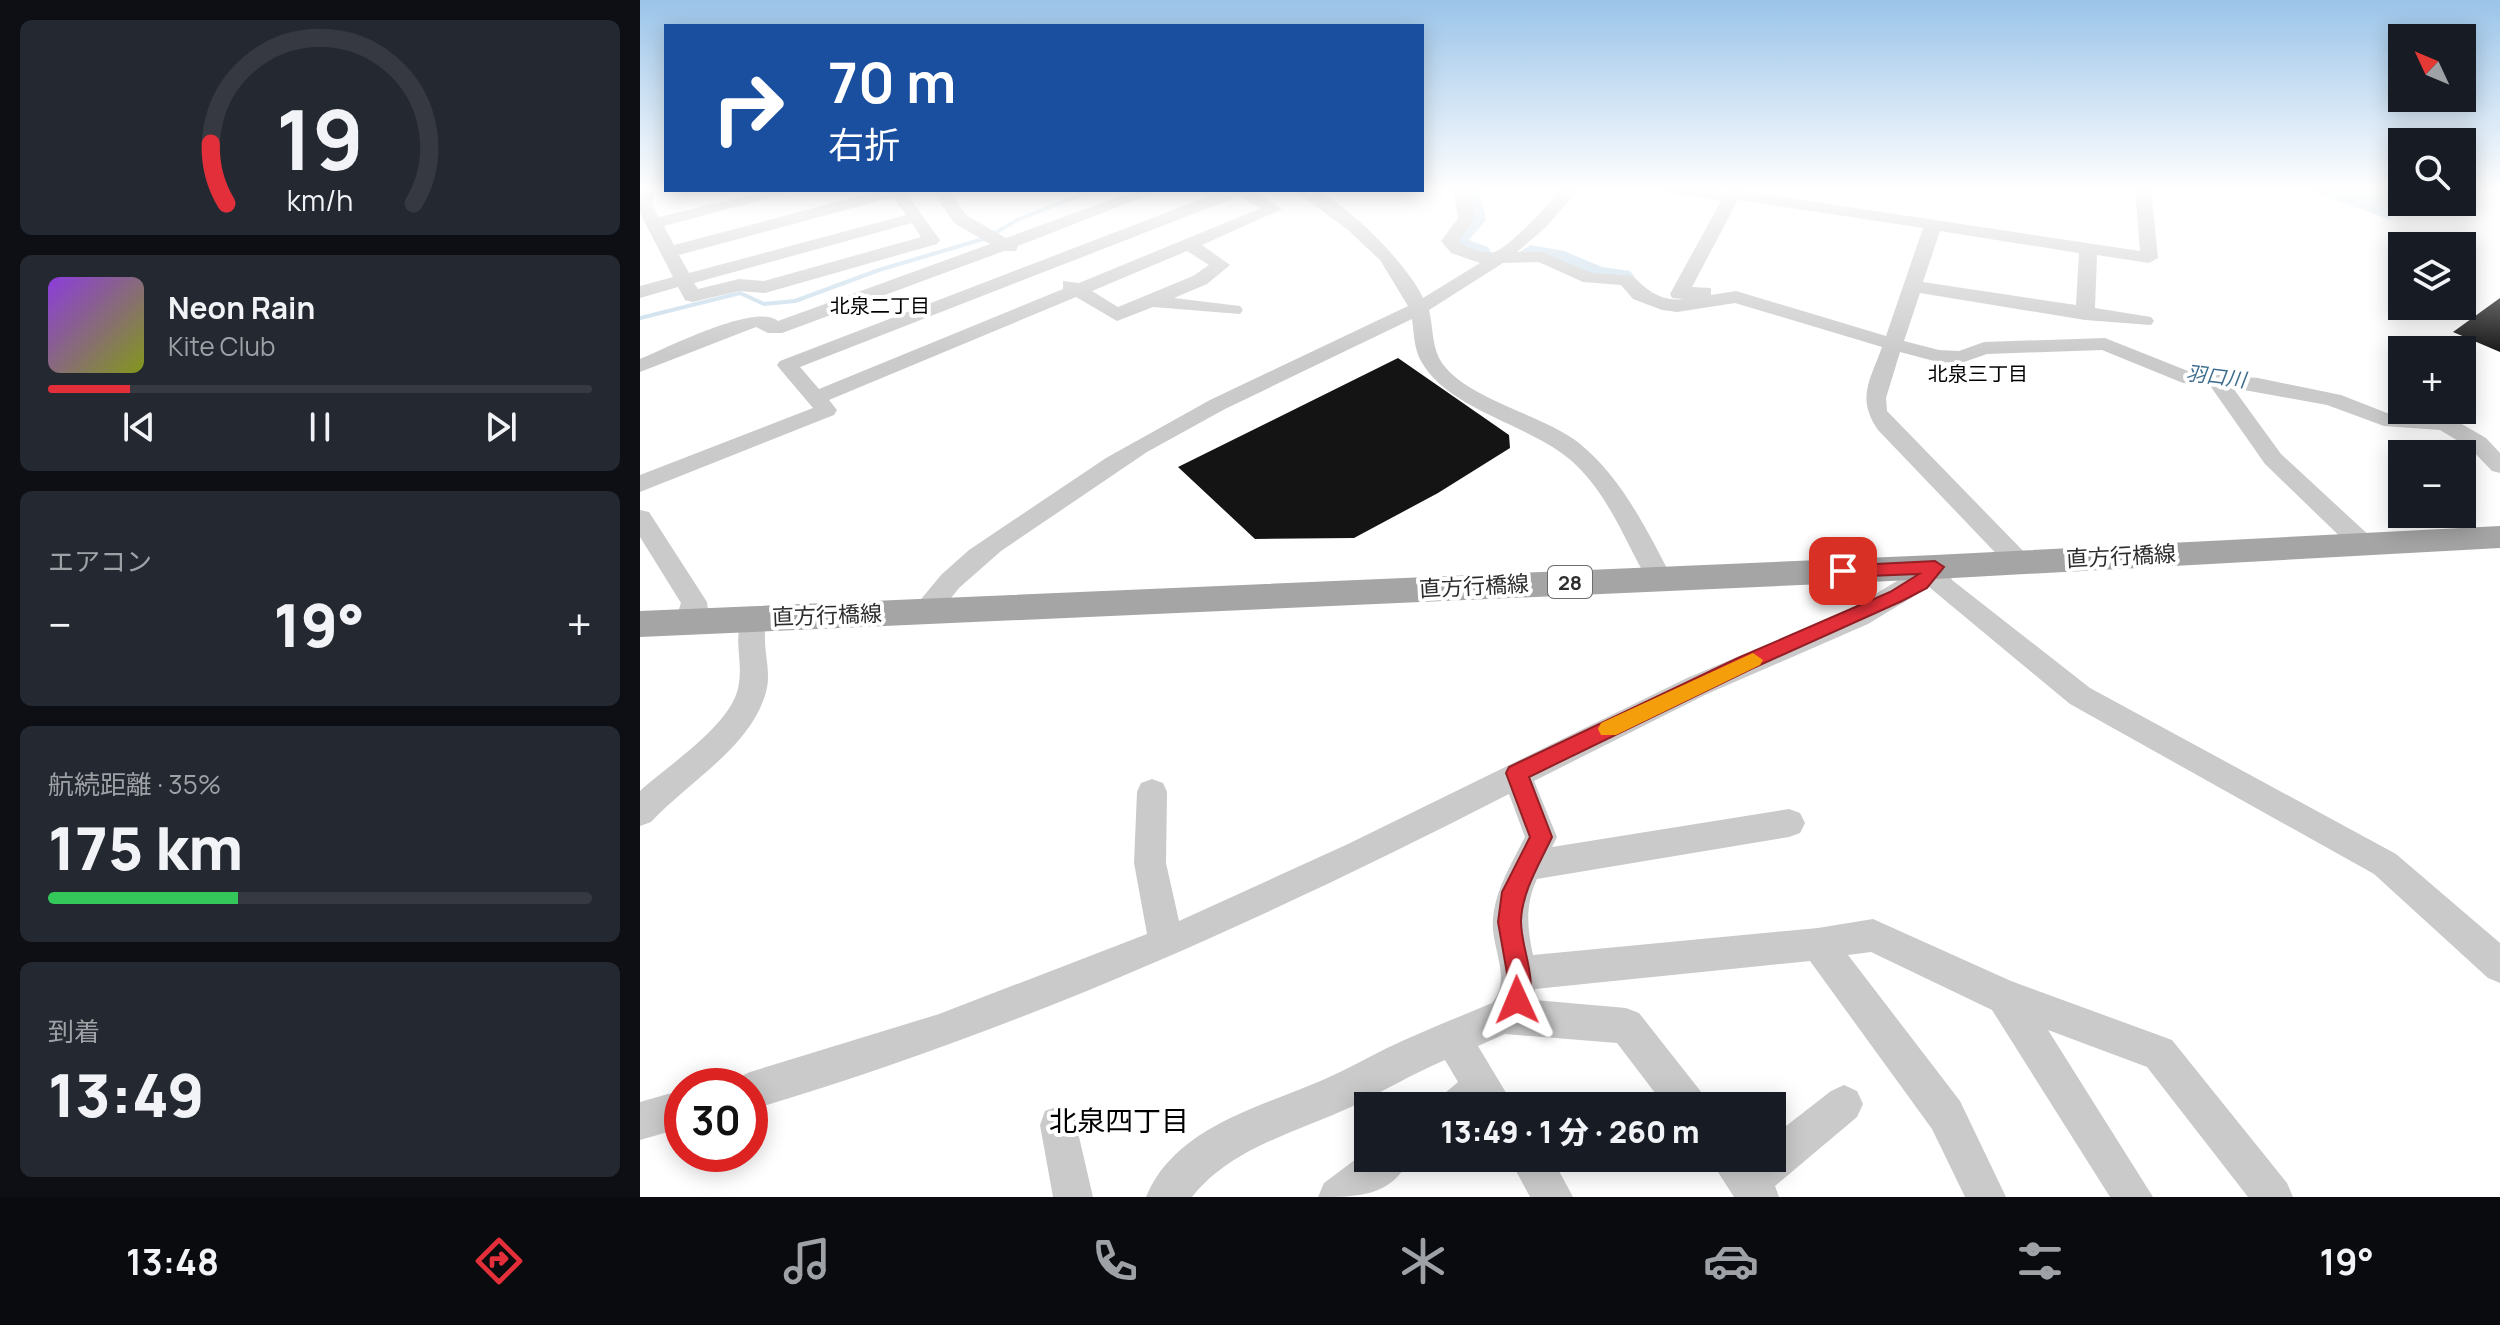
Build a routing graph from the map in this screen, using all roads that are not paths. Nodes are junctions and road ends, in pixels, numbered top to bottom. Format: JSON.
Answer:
{"nodes":[{"id":1,"x":663,"y":244,"type":"edge"},
{"id":2,"x":699,"y":244,"type":"edge"},
{"id":3,"x":817,"y":244,"type":"edge"},
{"id":4,"x":917,"y":244,"type":"edge"},
{"id":5,"x":1004,"y":244,"type":"edge"},
{"id":6,"x":1010,"y":244,"type":"edge"},
{"id":7,"x":1102,"y":244,"type":"edge"},
{"id":8,"x":1372,"y":244,"type":"edge"},
{"id":9,"x":1454,"y":244,"type":"edge"},
{"id":10,"x":1513,"y":244,"type":"edge"},
{"id":11,"x":1705,"y":244,"type":"edge"},
{"id":12,"x":1927,"y":244,"type":"edge"},
{"id":13,"x":2055,"y":244,"type":"edge"},
{"id":14,"x":2148,"y":244,"type":"edge"},
{"id":15,"x":1007,"y":245,"type":"junction"},
{"id":16,"x":1190,"y":245,"type":"joint"},
{"id":17,"x":2088,"y":249,"type":"junction"},
{"id":18,"x":669,"y":252,"type":"junction"},
{"id":19,"x":1497,"y":257,"type":"junction"},
{"id":20,"x":1042,"y":267,"type":"junction"},
{"id":21,"x":683,"y":280,"type":"junction"},
{"id":22,"x":1913,"y":286,"type":"junction"},
{"id":23,"x":1080,"y":291,"type":"junction"},
{"id":24,"x":640,"y":292,"type":"edge"},
{"id":25,"x":1151,"y":301,"type":"junction"},
{"id":26,"x":1419,"y":308,"type":"junction"},
{"id":27,"x":1233,"y":310,"type":"dead end"},
{"id":28,"x":1780,"y":312,"type":"junction"},
{"id":29,"x":2085,"y":314,"type":"junction"},
{"id":30,"x":2144,"y":321,"type":"dead end"},
{"id":31,"x":1893,"y":344,"type":"junction"},
{"id":32,"x":640,"y":366,"type":"edge"},
{"id":33,"x":2220,"y":385,"type":"dead end"},
{"id":34,"x":817,"y":397,"type":"junction"},
{"id":35,"x":2500,"y":466,"type":"edge"},
{"id":36,"x":640,"y":484,"type":"edge"},
{"id":37,"x":640,"y":518,"type":"edge"},
{"id":38,"x":2500,"y":537,"type":"edge"},
{"id":39,"x":2364,"y":545,"type":"junction"},
{"id":40,"x":2018,"y":561,"type":"junction"},
{"id":41,"x":1935,"y":567,"type":"junction"},
{"id":42,"x":1659,"y":578,"type":"junction"},
{"id":43,"x":926,"y":611,"type":"junction"},
{"id":44,"x":755,"y":618,"type":"junction"},
{"id":45,"x":688,"y":621,"type":"junction"},
{"id":46,"x":640,"y":624,"type":"edge"},
{"id":47,"x":1516,"y":773,"type":"junction"},
{"id":48,"x":1152,"y":792,"type":"dead end"},
{"id":49,"x":640,"y":812,"type":"edge"},
{"id":50,"x":1789,"y":823,"type":"dead end"},
{"id":51,"x":1530,"y":865,"type":"junction"},
{"id":52,"x":1166,"y":942,"type":"junction"},
{"id":53,"x":1818,"y":944,"type":"junction"},
{"id":54,"x":2500,"y":966,"type":"edge"},
{"id":55,"x":1519,"y":973,"type":"junction"},
{"id":56,"x":2005,"y":997,"type":"junction"},
{"id":57,"x":1505,"y":1016,"type":"junction"},
{"id":58,"x":1453,"y":1040,"type":"junction"},
{"id":59,"x":768,"y":1085,"type":"edge"},
{"id":60,"x":1476,"y":1092,"type":"edge"},
{"id":61,"x":1678,"y":1092,"type":"edge"},
{"id":62,"x":1844,"y":1104,"type":"dead end"},
{"id":63,"x":664,"y":1114,"type":"edge"},
{"id":64,"x":640,"y":1121,"type":"edge"},
{"id":65,"x":1059,"y":1125,"type":"dead end"},
{"id":66,"x":1371,"y":1172,"type":"edge"},
{"id":67,"x":1538,"y":1172,"type":"edge"},
{"id":68,"x":1745,"y":1179,"type":"edge"},
{"id":69,"x":1073,"y":1197,"type":"edge"},
{"id":70,"x":1166,"y":1197,"type":"edge"},
{"id":71,"x":1338,"y":1197,"type":"edge"},
{"id":72,"x":1553,"y":1197,"type":"edge"},
{"id":73,"x":1986,"y":1197,"type":"edge"},
{"id":74,"x":2133,"y":1197,"type":"edge"},
{"id":75,"x":2273,"y":1197,"type":"edge"}],
"edges":[{"from":1,"to":18,"type":"street"},
{"from":2,"to":18,"type":"street"},
{"from":3,"to":21,"type":"street"},
{"from":4,"to":21,"type":"street"},
{"from":5,"to":15,"type":"street"},
{"from":6,"to":15,"type":"street"},
{"from":7,"to":20,"type":"street"},
{"from":8,"to":26,"type":"street"},
{"from":9,"to":19,"type":"street"},
{"from":10,"to":19,"type":"street"},
{"from":11,"to":28,"type":"street"},
{"from":12,"to":22,"type":"street"},
{"from":13,"to":17,"type":"street"},
{"from":14,"to":17,"type":"street"},
{"from":15,"to":20,"type":"street"},
{"from":15,"to":32,"type":"street"},
{"from":16,"to":23,"type":"street"},
{"from":16,"to":25,"type":"street"},
{"from":17,"to":29,"type":"street"},
{"from":18,"to":21,"type":"street"},
{"from":19,"to":26,"type":"street"},
{"from":19,"to":28,"type":"street"},
{"from":20,"to":23,"type":"street"},
{"from":20,"to":34,"type":"street"},
{"from":21,"to":24,"type":"street"},
{"from":22,"to":29,"type":"street"},
{"from":22,"to":31,"type":"street"},
{"from":23,"to":25,"type":"street"},
{"from":23,"to":34,"type":"street"},
{"from":25,"to":27,"type":"street"},
{"from":26,"to":42,"type":"street"},
{"from":26,"to":43,"type":"street"},
{"from":28,"to":31,"type":"street"},
{"from":29,"to":30,"type":"street"},
{"from":31,"to":35,"type":"street"},
{"from":31,"to":40,"type":"street"},
{"from":33,"to":39,"type":"street"},
{"from":34,"to":36,"type":"street"},
{"from":37,"to":45,"type":"street"},
{"from":38,"to":39,"type":"main road","name":"直方行橋線","number":"28"},
{"from":39,"to":40,"type":"main road","name":"直方行橋線","number":"28"},
{"from":40,"to":41,"type":"main road","name":"直方行橋線","number":"28"},
{"from":41,"to":42,"type":"main road","name":"直方行橋線","number":"28"},
{"from":41,"to":47,"type":"street"},
{"from":41,"to":54,"type":"street"},
{"from":42,"to":43,"type":"main road","name":"直方行橋線","number":"28"},
{"from":43,"to":44,"type":"main road","name":"直方行橋線","number":"28"},
{"from":44,"to":45,"type":"main road","name":"直方行橋線","number":"28"},
{"from":44,"to":49,"type":"street"},
{"from":45,"to":46,"type":"main road","name":"直方行橋線","number":"28"},
{"from":47,"to":51,"type":"street"},
{"from":47,"to":52,"type":"street"},
{"from":48,"to":52,"type":"street"},
{"from":50,"to":51,"type":"street"},
{"from":51,"to":55,"type":"street"},
{"from":52,"to":59,"type":"street"},
{"from":53,"to":55,"type":"street"},
{"from":53,"to":56,"type":"street"},
{"from":53,"to":73,"type":"street"},
{"from":55,"to":57,"type":"street"},
{"from":56,"to":74,"type":"street"},
{"from":56,"to":75,"type":"street"},
{"from":57,"to":58,"type":"street"},
{"from":57,"to":61,"type":"street"},
{"from":58,"to":60,"type":"street"},
{"from":58,"to":70,"type":"street"},
{"from":62,"to":68,"type":"street"},
{"from":63,"to":64,"type":"street"},
{"from":65,"to":69,"type":"street"},
{"from":66,"to":71,"type":"street"},
{"from":67,"to":72,"type":"street"}]}
